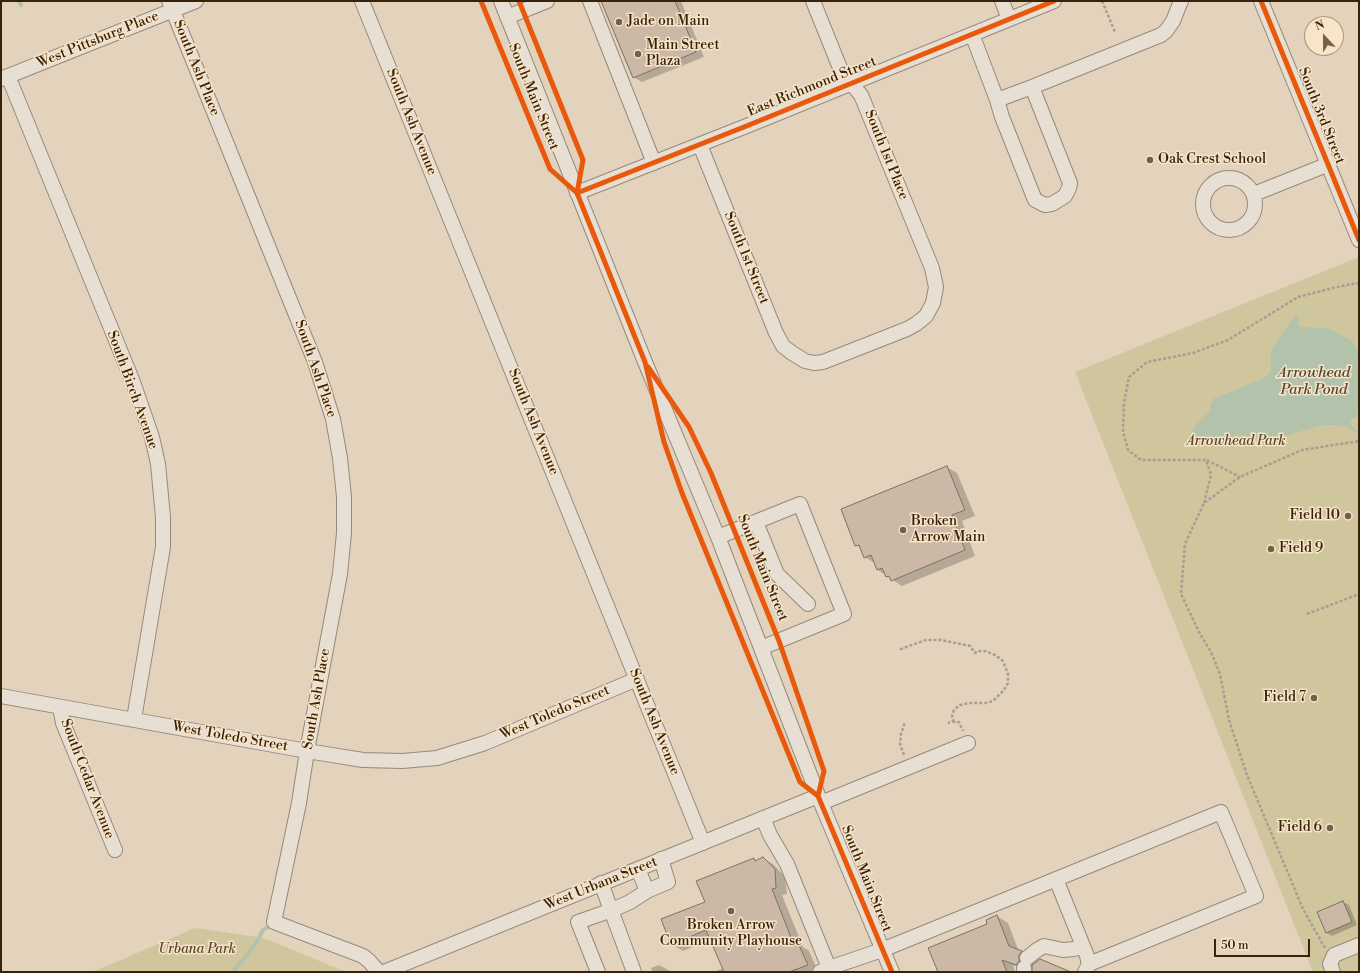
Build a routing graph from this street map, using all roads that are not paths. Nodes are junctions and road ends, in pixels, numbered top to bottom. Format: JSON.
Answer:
{"nodes":[{"id":1,"x":196,"y":1,"type":"edge"},
{"id":2,"x":362,"y":1,"type":"edge"},
{"id":3,"x":500,"y":1,"type":"edge"},
{"id":4,"x":547,"y":1,"type":"edge"},
{"id":5,"x":590,"y":1,"type":"edge"},
{"id":6,"x":813,"y":1,"type":"edge"},
{"id":7,"x":1002,"y":1,"type":"edge"},
{"id":8,"x":1054,"y":1,"type":"edge"},
{"id":9,"x":1181,"y":1,"type":"edge"},
{"id":10,"x":1261,"y":1,"type":"edge"},
{"id":11,"x":171,"y":6,"type":"edge"},
{"id":12,"x":507,"y":17,"type":"junction"},
{"id":13,"x":1010,"y":19,"type":"junction"},
{"id":14,"x":972,"y":34,"type":"junction"},
{"id":15,"x":5,"y":78,"type":"edge"},
{"id":16,"x":851,"y":83,"type":"junction"},
{"id":17,"x":1032,"y":87,"type":"junction"},
{"id":18,"x":997,"y":100,"type":"junction"},
{"id":19,"x":700,"y":144,"type":"junction"},
{"id":20,"x":654,"y":163,"type":"junction"},
{"id":21,"x":1329,"y":164,"type":"junction"},
{"id":22,"x":577,"y":193,"type":"junction"},
{"id":23,"x":1254,"y":194,"type":"dead end"},
{"id":24,"x":1359,"y":240,"type":"edge"},
{"id":25,"x":805,"y":361,"type":"joint"},
{"id":26,"x":756,"y":522,"type":"junction"},
{"id":27,"x":718,"y":537,"type":"junction"},
{"id":28,"x":808,"y":604,"type":"dead end"},
{"id":29,"x":761,"y":648,"type":"junction"},
{"id":30,"x":637,"y":679,"type":"junction"},
{"id":31,"x":1,"y":696,"type":"edge"},
{"id":32,"x":60,"y":707,"type":"junction"},
{"id":33,"x":134,"y":719,"type":"junction"},
{"id":34,"x":968,"y":743,"type":"dead end"},
{"id":35,"x":308,"y":751,"type":"junction"},
{"id":36,"x":820,"y":799,"type":"junction"},
{"id":37,"x":763,"y":818,"type":"junction"},
{"id":38,"x":703,"y":843,"type":"junction"},
{"id":39,"x":115,"y":850,"type":"dead end"},
{"id":40,"x":661,"y":859,"type":"junction"},
{"id":41,"x":638,"y":869,"type":"junction"},
{"id":42,"x":1056,"y":879,"type":"junction"},
{"id":43,"x":602,"y":883,"type":"junction"},
{"id":44,"x":647,"y":891,"type":"junction"},
{"id":45,"x":612,"y":910,"type":"junction"},
{"id":46,"x":1083,"y":946,"type":"junction"},
{"id":47,"x":1359,"y":946,"type":"edge"},
{"id":48,"x":882,"y":950,"type":"junction"},
{"id":49,"x":1025,"y":966,"type":"edge"},
{"id":50,"x":1332,"y":966,"type":"edge"},
{"id":51,"x":1087,"y":968,"type":"edge"},
{"id":52,"x":825,"y":970,"type":"edge"},
{"id":53,"x":379,"y":972,"type":"edge"},
{"id":54,"x":384,"y":972,"type":"edge"},
{"id":55,"x":598,"y":972,"type":"edge"},
{"id":56,"x":634,"y":972,"type":"edge"},
{"id":57,"x":892,"y":972,"type":"edge"}],
"edges":[{"from":1,"to":11,"type":"street","name":"West Pittsburg Place"},
{"from":2,"to":30,"type":"street","name":"South Ash Avenue"},
{"from":3,"to":12,"type":"street","name":"South Main Street"},
{"from":4,"to":12,"type":"street"},
{"from":5,"to":20,"type":"street"},
{"from":6,"to":16,"type":"street","name":"South 1st Place"},
{"from":7,"to":13,"type":"street"},
{"from":8,"to":13,"type":"street","name":"East Richmond Street"},
{"from":9,"to":17,"type":"street"},
{"from":10,"to":21,"type":"street","name":"South 3rd Street"},
{"from":11,"to":15,"type":"street","name":"West Pittsburg Place"},
{"from":11,"to":35,"type":"street","name":"South Ash Place"},
{"from":12,"to":22,"type":"street","name":"South Main Street"},
{"from":13,"to":14,"type":"street","name":"East Richmond Street"},
{"from":14,"to":16,"type":"street","name":"East Richmond Street"},
{"from":14,"to":18,"type":"street"},
{"from":15,"to":33,"type":"street","name":"South Birch Avenue"},
{"from":16,"to":19,"type":"street","name":"East Richmond Street"},
{"from":16,"to":25,"type":"street","name":"South 1st Place"},
{"from":17,"to":18,"type":"street"},
{"from":17,"to":18,"type":"street"},
{"from":19,"to":20,"type":"street","name":"East Richmond Street"},
{"from":19,"to":25,"type":"street","name":"South 1st Street"},
{"from":20,"to":22,"type":"street","name":"East Richmond Street"},
{"from":21,"to":23,"type":"street"},
{"from":21,"to":24,"type":"street","name":"South 3rd Street"},
{"from":22,"to":27,"type":"street","name":"South Main Street"},
{"from":26,"to":27,"type":"street"},
{"from":26,"to":28,"type":"street"},
{"from":26,"to":29,"type":"street"},
{"from":27,"to":29,"type":"street","name":"South Main Street"},
{"from":29,"to":36,"type":"street","name":"South Main Street"},
{"from":30,"to":35,"type":"street","name":"West Toledo Street"},
{"from":30,"to":38,"type":"street","name":"South Ash Avenue"},
{"from":31,"to":32,"type":"street","name":"West Toledo Street"},
{"from":32,"to":33,"type":"street","name":"West Toledo Street"},
{"from":32,"to":39,"type":"street","name":"South Cedar Avenue"},
{"from":33,"to":35,"type":"street","name":"West Toledo Street"},
{"from":34,"to":36,"type":"street","name":"West Urbana Street"},
{"from":35,"to":53,"type":"street","name":"South Ash Place"},
{"from":36,"to":37,"type":"street","name":"West Urbana Street"},
{"from":36,"to":48,"type":"street","name":"South Main Street"},
{"from":37,"to":38,"type":"street","name":"West Urbana Street"},
{"from":37,"to":52,"type":"street"},
{"from":38,"to":40,"type":"street","name":"West Urbana Street"},
{"from":40,"to":41,"type":"street","name":"West Urbana Street"},
{"from":40,"to":44,"type":"street"},
{"from":41,"to":43,"type":"street","name":"West Urbana Street"},
{"from":41,"to":44,"type":"street"},
{"from":42,"to":46,"type":"street"},
{"from":42,"to":48,"type":"street"},
{"from":42,"to":51,"type":"street"},
{"from":43,"to":45,"type":"street"},
{"from":43,"to":54,"type":"street","name":"West Urbana Street"},
{"from":44,"to":45,"type":"street"},
{"from":45,"to":55,"type":"street"},
{"from":45,"to":56,"type":"street"},
{"from":46,"to":49,"type":"street"},
{"from":46,"to":51,"type":"street"},
{"from":47,"to":50,"type":"street"},
{"from":48,"to":52,"type":"street"},
{"from":48,"to":57,"type":"street","name":"South Main Street"}]}
